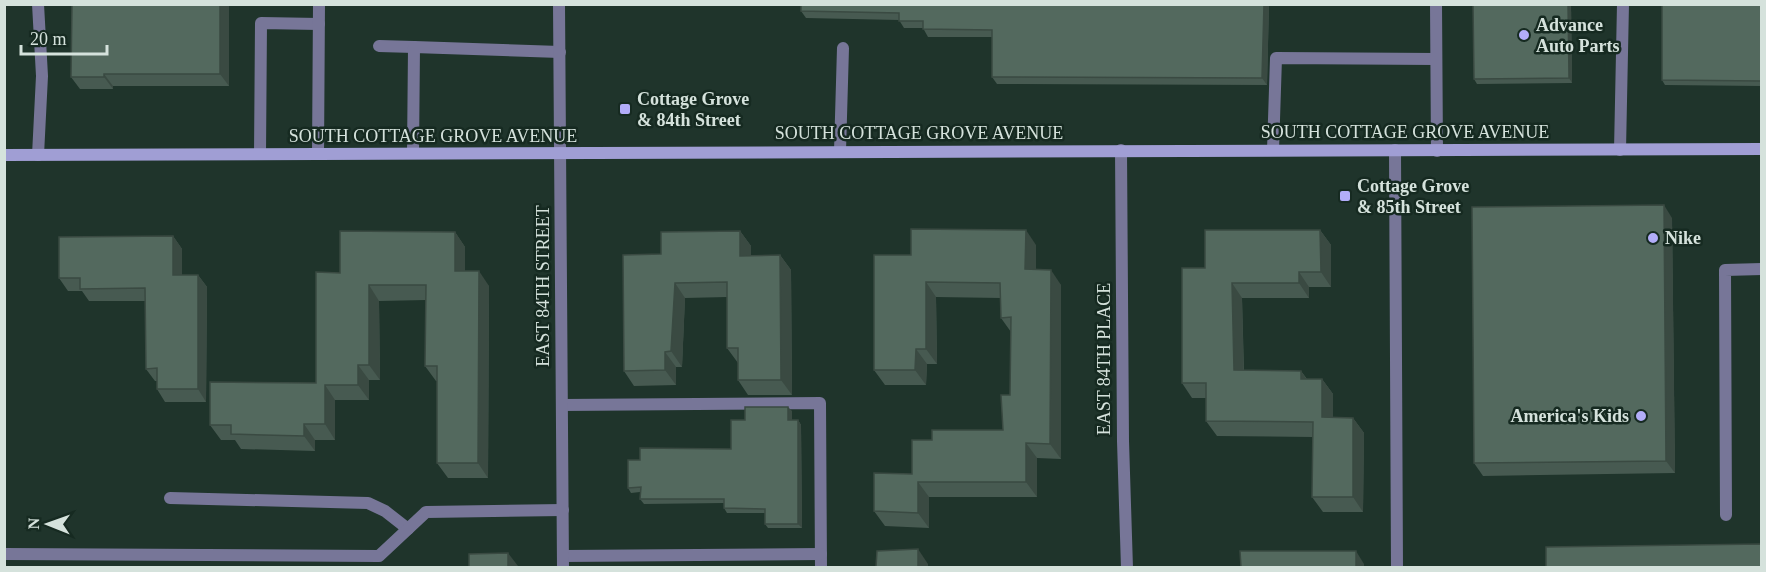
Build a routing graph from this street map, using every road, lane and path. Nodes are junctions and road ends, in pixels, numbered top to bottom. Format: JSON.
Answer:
{"nodes":[{"id":1,"x":38,"y":4,"type":"edge"},
{"id":2,"x":319,"y":4,"type":"edge"},
{"id":3,"x":559,"y":4,"type":"edge"},
{"id":4,"x":1436,"y":4,"type":"edge"},
{"id":5,"x":1623,"y":4,"type":"edge"},
{"id":6,"x":319,"y":24,"type":"junction"},
{"id":7,"x":379,"y":46,"type":"dead end"},
{"id":8,"x":414,"y":47,"type":"junction"},
{"id":9,"x":843,"y":48,"type":"dead end"},
{"id":10,"x":560,"y":52,"type":"junction"},
{"id":11,"x":1436,"y":59,"type":"junction"},
{"id":12,"x":1761,"y":149,"type":"edge"},
{"id":13,"x":1121,"y":150,"type":"junction"},
{"id":14,"x":1273,"y":150,"type":"junction"},
{"id":15,"x":1395,"y":150,"type":"junction"},
{"id":16,"x":1620,"y":150,"type":"junction"},
{"id":17,"x":840,"y":151,"type":"junction"},
{"id":18,"x":1437,"y":151,"type":"junction"},
{"id":19,"x":413,"y":153,"type":"junction"},
{"id":20,"x":560,"y":153,"type":"junction"},
{"id":21,"x":260,"y":154,"type":"junction"},
{"id":22,"x":318,"y":154,"type":"junction"},
{"id":23,"x":4,"y":155,"type":"edge"},
{"id":24,"x":38,"y":155,"type":"junction"},
{"id":25,"x":1761,"y":269,"type":"edge"},
{"id":26,"x":562,"y":405,"type":"junction"},
{"id":27,"x":170,"y":498,"type":"dead end"},
{"id":28,"x":563,"y":510,"type":"junction"},
{"id":29,"x":1726,"y":515,"type":"dead end"},
{"id":30,"x":408,"y":529,"type":"junction"},
{"id":31,"x":4,"y":554,"type":"edge"},
{"id":32,"x":821,"y":554,"type":"junction"},
{"id":33,"x":563,"y":562,"type":"edge"},
{"id":34,"x":821,"y":567,"type":"edge"},
{"id":35,"x":1127,"y":567,"type":"edge"},
{"id":36,"x":1397,"y":567,"type":"edge"}],
"edges":[{"from":1,"to":24,"type":"street"},
{"from":2,"to":6,"type":"street"},
{"from":3,"to":10,"type":"street","name":"EAST 84TH STREET"},
{"from":4,"to":11,"type":"street"},
{"from":5,"to":16,"type":"street"},
{"from":6,"to":21,"type":"street"},
{"from":6,"to":22,"type":"street"},
{"from":7,"to":8,"type":"street"},
{"from":8,"to":10,"type":"street"},
{"from":8,"to":19,"type":"street"},
{"from":9,"to":17,"type":"street"},
{"from":10,"to":20,"type":"street","name":"EAST 84TH STREET"},
{"from":11,"to":14,"type":"street"},
{"from":11,"to":18,"type":"street"},
{"from":12,"to":16,"type":"main road","name":"SOUTH COTTAGE GROVE AVENUE"},
{"from":13,"to":14,"type":"main road","name":"SOUTH COTTAGE GROVE AVENUE"},
{"from":13,"to":17,"type":"main road","name":"SOUTH COTTAGE GROVE AVENUE"},
{"from":13,"to":35,"type":"street","name":"EAST 84TH PLACE"},
{"from":14,"to":15,"type":"main road","name":"SOUTH COTTAGE GROVE AVENUE"},
{"from":15,"to":18,"type":"main road","name":"SOUTH COTTAGE GROVE AVENUE"},
{"from":15,"to":36,"type":"street"},
{"from":16,"to":18,"type":"main road","name":"SOUTH COTTAGE GROVE AVENUE"},
{"from":17,"to":20,"type":"main road","name":"SOUTH COTTAGE GROVE AVENUE"},
{"from":19,"to":20,"type":"main road","name":"SOUTH COTTAGE GROVE AVENUE"},
{"from":19,"to":22,"type":"main road","name":"SOUTH COTTAGE GROVE AVENUE"},
{"from":20,"to":26,"type":"street","name":"EAST 84TH STREET"},
{"from":21,"to":22,"type":"main road","name":"SOUTH COTTAGE GROVE AVENUE"},
{"from":21,"to":24,"type":"main road","name":"SOUTH COTTAGE GROVE AVENUE"},
{"from":23,"to":24,"type":"main road","name":"SOUTH COTTAGE GROVE AVENUE"},
{"from":25,"to":29,"type":"street"},
{"from":26,"to":28,"type":"street","name":"EAST 84TH STREET"},
{"from":26,"to":32,"type":"street"},
{"from":27,"to":30,"type":"street"},
{"from":28,"to":30,"type":"street"},
{"from":28,"to":33,"type":"street","name":"EAST 84TH STREET"},
{"from":30,"to":31,"type":"street"},
{"from":32,"to":33,"type":"street"},
{"from":32,"to":34,"type":"street"}]}
